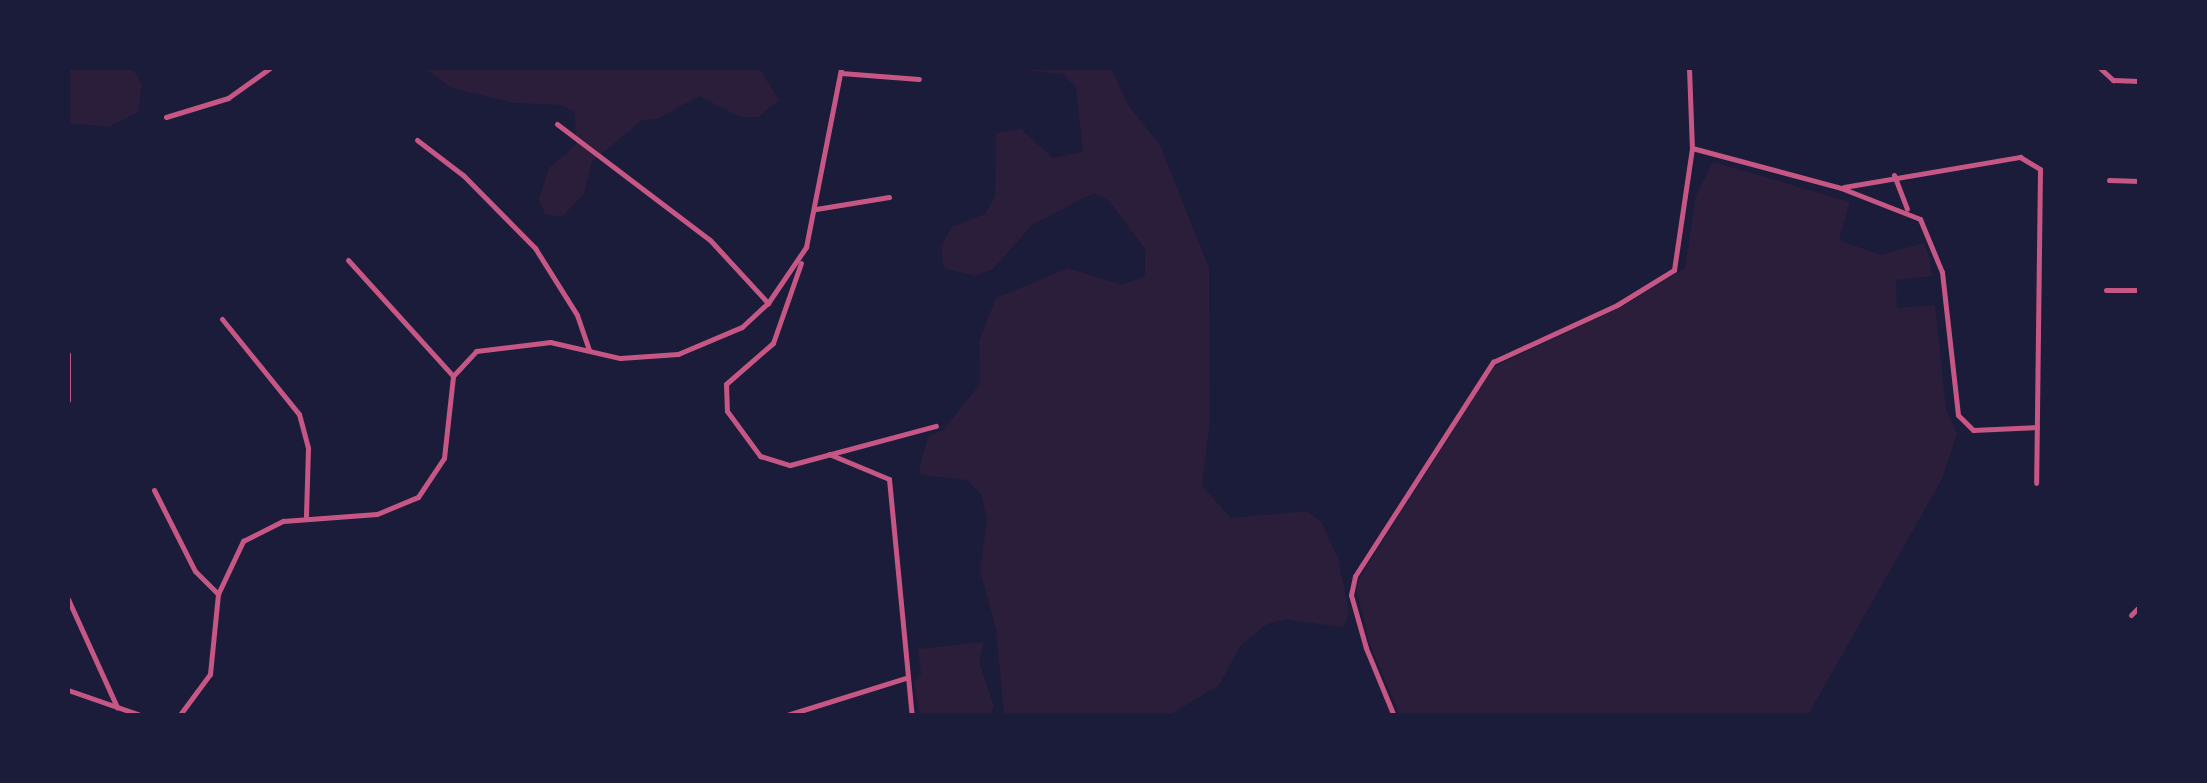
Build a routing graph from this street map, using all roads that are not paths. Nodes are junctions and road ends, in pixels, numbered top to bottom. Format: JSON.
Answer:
{"nodes":[{"id":1,"x":270,"y":68,"type":"edge"},
{"id":2,"x":1688,"y":68,"type":"edge"},
{"id":3,"x":2100,"y":68,"type":"edge"},
{"id":4,"x":841,"y":70,"type":"edge"},
{"id":5,"x":920,"y":78,"type":"dead end"},
{"id":6,"x":2140,"y":80,"type":"edge"},
{"id":7,"x":166,"y":117,"type":"dead end"},
{"id":8,"x":557,"y":124,"type":"dead end"},
{"id":9,"x":417,"y":140,"type":"dead end"},
{"id":10,"x":1692,"y":148,"type":"junction"},
{"id":11,"x":1894,"y":175,"type":"junction"},
{"id":12,"x":2109,"y":180,"type":"dead end"},
{"id":13,"x":2140,"y":181,"type":"edge"},
{"id":14,"x":1841,"y":188,"type":"junction"},
{"id":15,"x":889,"y":196,"type":"dead end"},
{"id":16,"x":816,"y":210,"type":"junction"},
{"id":17,"x":1909,"y":212,"type":"junction"},
{"id":18,"x":806,"y":247,"type":"junction"},
{"id":19,"x":348,"y":260,"type":"dead end"},
{"id":20,"x":2106,"y":290,"type":"dead end"},
{"id":21,"x":2140,"y":290,"type":"edge"},
{"id":22,"x":768,"y":303,"type":"junction"},
{"id":23,"x":222,"y":319,"type":"dead end"},
{"id":24,"x":589,"y":350,"type":"junction"},
{"id":25,"x":68,"y":354,"type":"edge"},
{"id":26,"x":452,"y":376,"type":"junction"},
{"id":27,"x":68,"y":400,"type":"edge"},
{"id":28,"x":936,"y":426,"type":"dead end"},
{"id":29,"x":2037,"y":427,"type":"junction"},
{"id":30,"x":826,"y":453,"type":"junction"},
{"id":31,"x":2036,"y":482,"type":"dead end"},
{"id":32,"x":154,"y":490,"type":"dead end"},
{"id":33,"x":306,"y":516,"type":"junction"},
{"id":34,"x":218,"y":594,"type":"junction"},
{"id":35,"x":68,"y":599,"type":"edge"},
{"id":36,"x":2140,"y":606,"type":"edge"},
{"id":37,"x":2131,"y":615,"type":"dead end"},
{"id":38,"x":904,"y":678,"type":"junction"},
{"id":39,"x":68,"y":690,"type":"edge"},
{"id":40,"x":117,"y":707,"type":"junction"},
{"id":41,"x":143,"y":716,"type":"edge"},
{"id":42,"x":178,"y":716,"type":"edge"},
{"id":43,"x":784,"y":716,"type":"edge"},
{"id":44,"x":912,"y":716,"type":"edge"},
{"id":45,"x":1394,"y":716,"type":"edge"}],
"edges":[{"from":1,"to":7,"type":"street"},
{"from":2,"to":10,"type":"street"},
{"from":3,"to":6,"type":"street"},
{"from":4,"to":5,"type":"street"},
{"from":4,"to":16,"type":"street"},
{"from":8,"to":22,"type":"street"},
{"from":9,"to":24,"type":"street"},
{"from":10,"to":14,"type":"street"},
{"from":10,"to":45,"type":"street"},
{"from":11,"to":14,"type":"street"},
{"from":11,"to":17,"type":"street"},
{"from":11,"to":29,"type":"street"},
{"from":12,"to":13,"type":"street"},
{"from":14,"to":17,"type":"street"},
{"from":15,"to":16,"type":"street"},
{"from":16,"to":18,"type":"street"},
{"from":17,"to":29,"type":"street"},
{"from":18,"to":22,"type":"street"},
{"from":18,"to":30,"type":"street"},
{"from":19,"to":26,"type":"street"},
{"from":20,"to":21,"type":"street"},
{"from":22,"to":24,"type":"street"},
{"from":23,"to":33,"type":"street"},
{"from":24,"to":26,"type":"street"},
{"from":25,"to":27,"type":"street"},
{"from":26,"to":33,"type":"street"},
{"from":28,"to":30,"type":"street"},
{"from":29,"to":31,"type":"street"},
{"from":30,"to":38,"type":"street"},
{"from":32,"to":34,"type":"street"},
{"from":33,"to":34,"type":"street"},
{"from":34,"to":42,"type":"street"},
{"from":35,"to":40,"type":"street"},
{"from":36,"to":37,"type":"street"},
{"from":38,"to":43,"type":"street"},
{"from":38,"to":44,"type":"street"},
{"from":39,"to":40,"type":"street"},
{"from":40,"to":41,"type":"street"}]}
